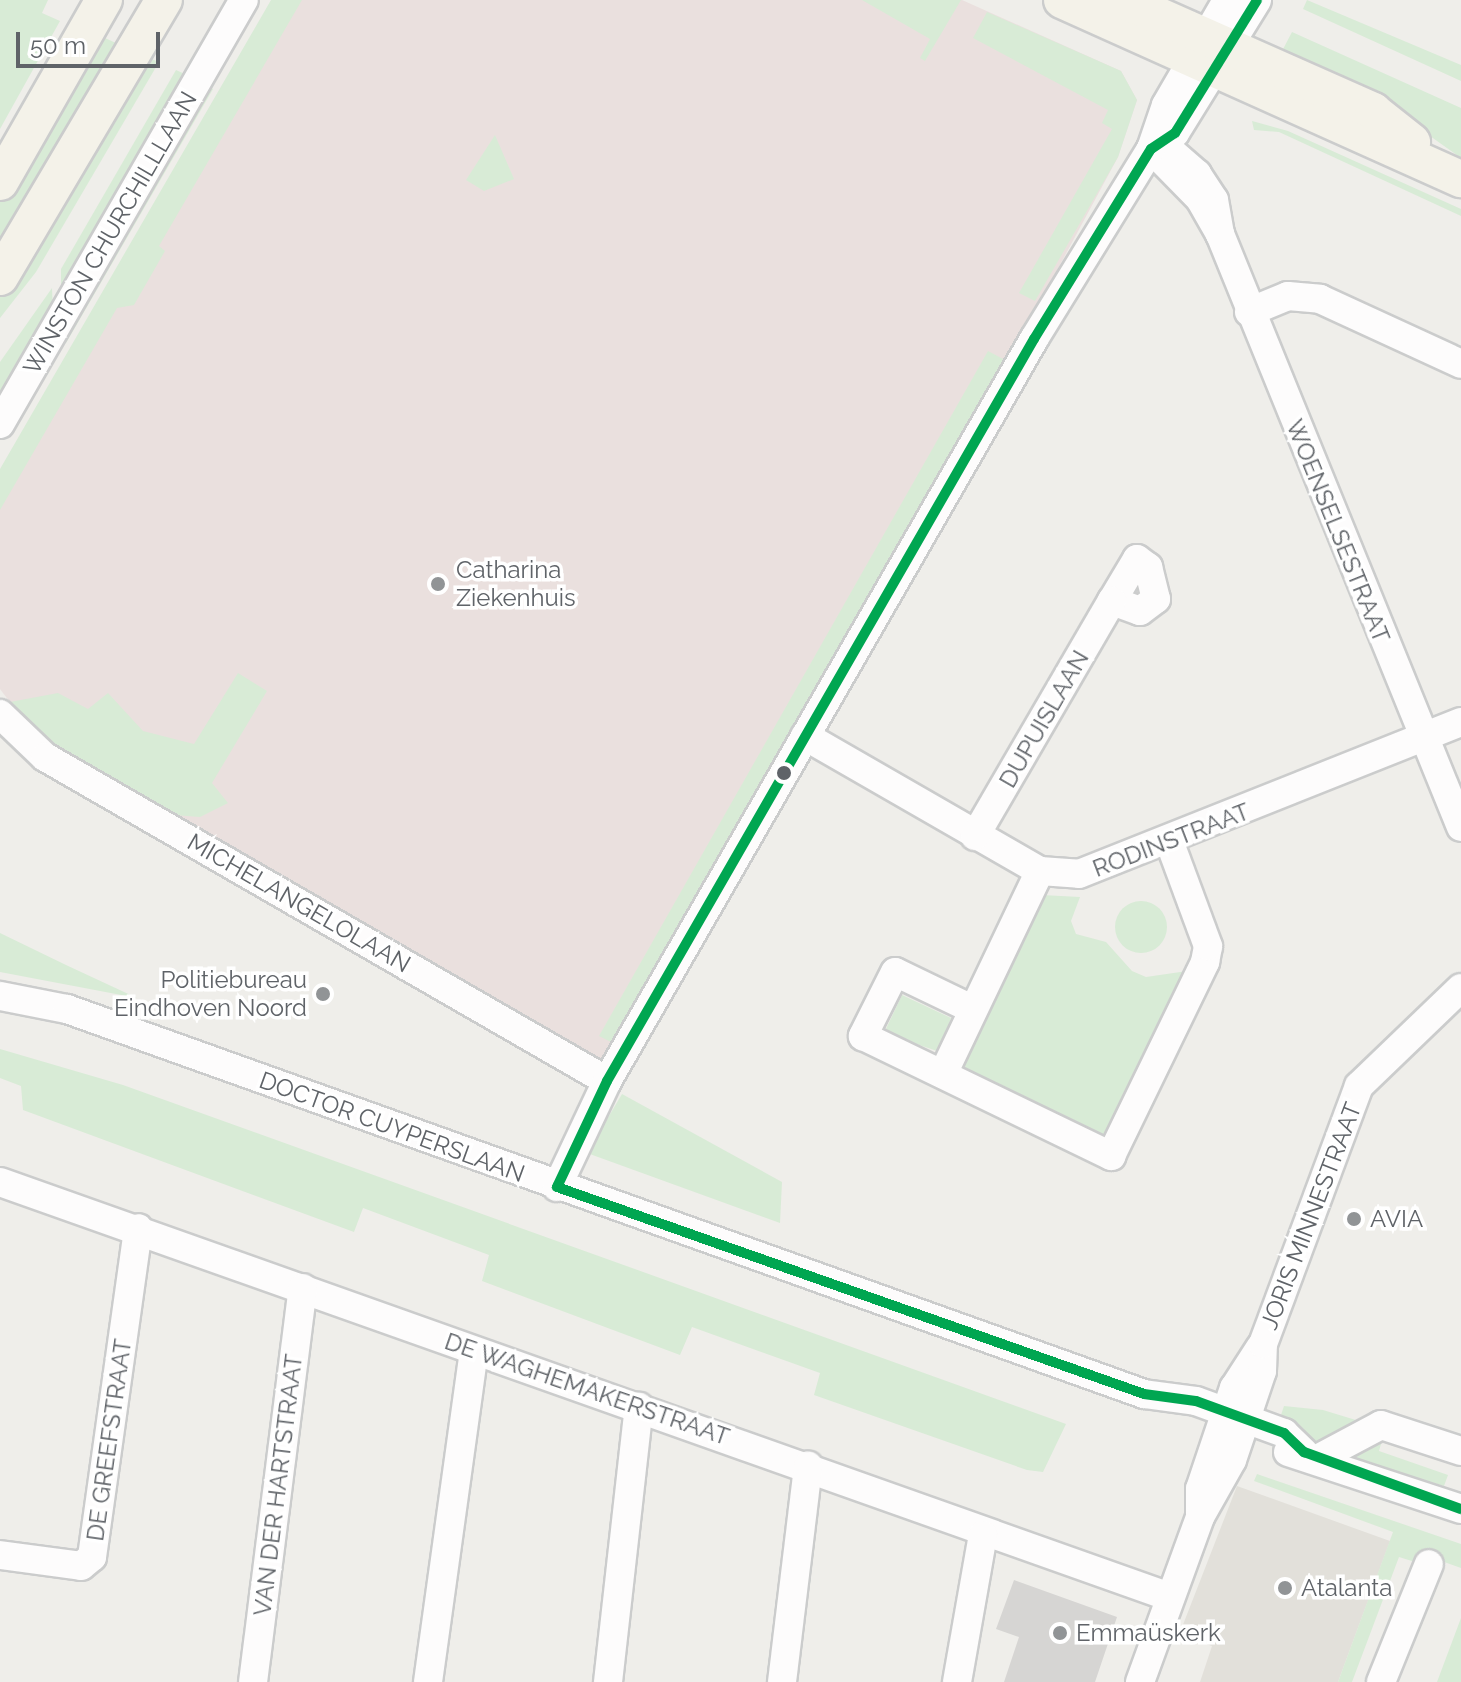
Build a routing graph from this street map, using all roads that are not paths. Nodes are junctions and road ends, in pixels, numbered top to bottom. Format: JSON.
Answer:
{"nodes":[{"id":1,"x":104,"y":0,"type":"edge"},
{"id":2,"x":164,"y":0,"type":"edge"},
{"id":3,"x":244,"y":0,"type":"edge"},
{"id":4,"x":1062,"y":0,"type":"edge"},
{"id":5,"x":1123,"y":0,"type":"edge"},
{"id":6,"x":1227,"y":0,"type":"edge"},
{"id":7,"x":1257,"y":0,"type":"edge"},
{"id":8,"x":1212,"y":51,"type":"junction"},
{"id":9,"x":1151,"y":149,"type":"junction"},
{"id":10,"x":1459,"y":178,"type":"edge"},
{"id":11,"x":0,"y":182,"type":"edge"},
{"id":12,"x":0,"y":277,"type":"edge"},
{"id":13,"x":1249,"y":312,"type":"junction"},
{"id":14,"x":1461,"y":364,"type":"edge"},
{"id":15,"x":0,"y":424,"type":"edge"},
{"id":16,"x":1112,"y":601,"type":"dead end"},
{"id":17,"x":0,"y":714,"type":"edge"},
{"id":18,"x":1461,"y":722,"type":"edge"},
{"id":19,"x":805,"y":736,"type":"junction"},
{"id":20,"x":1423,"y":738,"type":"junction"},
{"id":21,"x":1461,"y":827,"type":"edge"},
{"id":22,"x":975,"y":836,"type":"junction"},
{"id":23,"x":1170,"y":843,"type":"junction"},
{"id":24,"x":1040,"y":871,"type":"junction"},
{"id":25,"x":1461,"y":988,"type":"edge"},
{"id":26,"x":0,"y":996,"type":"edge"},
{"id":27,"x":972,"y":1009,"type":"junction"},
{"id":28,"x":943,"y":1074,"type":"junction"},
{"id":29,"x":607,"y":1081,"type":"junction"},
{"id":30,"x":2,"y":1177,"type":"edge"},
{"id":31,"x":557,"y":1187,"type":"junction"},
{"id":32,"x":138,"y":1228,"type":"junction"},
{"id":33,"x":303,"y":1288,"type":"junction"},
{"id":34,"x":474,"y":1351,"type":"junction"},
{"id":35,"x":639,"y":1407,"type":"junction"},
{"id":36,"x":1233,"y":1424,"type":"junction"},
{"id":37,"x":1461,"y":1451,"type":"edge"},
{"id":38,"x":1312,"y":1455,"type":"junction"},
{"id":39,"x":808,"y":1466,"type":"junction"},
{"id":40,"x":1461,"y":1509,"type":"edge"},
{"id":41,"x":983,"y":1535,"type":"junction"},
{"id":42,"x":0,"y":1555,"type":"edge"},
{"id":43,"x":1429,"y":1564,"type":"dead end"},
{"id":44,"x":1170,"y":1597,"type":"junction"},
{"id":45,"x":253,"y":1682,"type":"edge"},
{"id":46,"x":428,"y":1682,"type":"edge"},
{"id":47,"x":608,"y":1682,"type":"edge"},
{"id":48,"x":782,"y":1682,"type":"edge"},
{"id":49,"x":957,"y":1682,"type":"edge"},
{"id":50,"x":1140,"y":1682,"type":"edge"},
{"id":51,"x":1381,"y":1682,"type":"edge"}],
"edges":[{"from":1,"to":11,"type":"main road"},
{"from":2,"to":12,"type":"main road"},
{"from":3,"to":15,"type":"street","name":"WINSTON CHURCHILLLAAN"},
{"from":4,"to":8,"type":"main road"},
{"from":5,"to":8,"type":"main road"},
{"from":6,"to":8,"type":"street"},
{"from":7,"to":8,"type":"street"},
{"from":8,"to":9,"type":"street"},
{"from":8,"to":10,"type":"main road"},
{"from":9,"to":13,"type":"street","name":"WOENSELSESTRAAT"},
{"from":9,"to":19,"type":"street"},
{"from":13,"to":14,"type":"street"},
{"from":13,"to":20,"type":"street","name":"WOENSELSESTRAAT"},
{"from":16,"to":22,"type":"street","name":"DUPUISLAAN"},
{"from":17,"to":29,"type":"street","name":"MICHELANGELOLAAN"},
{"from":18,"to":20,"type":"street","name":"RODINSTRAAT"},
{"from":19,"to":22,"type":"street"},
{"from":19,"to":29,"type":"street"},
{"from":20,"to":21,"type":"street","name":"WOENSELSESTRAAT"},
{"from":20,"to":23,"type":"street","name":"RODINSTRAAT"},
{"from":22,"to":24,"type":"street"},
{"from":23,"to":24,"type":"street","name":"RODINSTRAAT"},
{"from":23,"to":28,"type":"street"},
{"from":24,"to":27,"type":"street"},
{"from":25,"to":36,"type":"street","name":"JORIS MINNESTRAAT"},
{"from":26,"to":31,"type":"street","name":"DOCTOR CUYPERSLAAN"},
{"from":27,"to":28,"type":"street"},
{"from":27,"to":28,"type":"street"},
{"from":29,"to":31,"type":"street"},
{"from":30,"to":32,"type":"street","name":"DE WAGHEMAKERSTRAAT"},
{"from":31,"to":36,"type":"street","name":"DOCTOR CUYPERSLAAN"},
{"from":32,"to":33,"type":"street","name":"DE WAGHEMAKERSTRAAT"},
{"from":32,"to":42,"type":"street","name":"DE GREEFSTRAAT"},
{"from":33,"to":34,"type":"street","name":"DE WAGHEMAKERSTRAAT"},
{"from":33,"to":45,"type":"street","name":"VAN DER HARTSTRAAT"},
{"from":34,"to":35,"type":"street","name":"DE WAGHEMAKERSTRAAT"},
{"from":34,"to":46,"type":"street"},
{"from":35,"to":39,"type":"street","name":"DE WAGHEMAKERSTRAAT"},
{"from":35,"to":47,"type":"street"},
{"from":36,"to":38,"type":"street","name":"DOCTOR CUYPERSLAAN"},
{"from":36,"to":44,"type":"street","name":"JORIS MINNESTRAAT"},
{"from":37,"to":38,"type":"street"},
{"from":38,"to":40,"type":"street","name":"DOCTOR CUYPERSLAAN"},
{"from":39,"to":41,"type":"street","name":"DE WAGHEMAKERSTRAAT"},
{"from":39,"to":48,"type":"street"},
{"from":41,"to":44,"type":"street","name":"DE WAGHEMAKERSTRAAT"},
{"from":41,"to":49,"type":"street"},
{"from":43,"to":51,"type":"street"},
{"from":44,"to":50,"type":"street","name":"JORIS MINNESTRAAT"}]}
